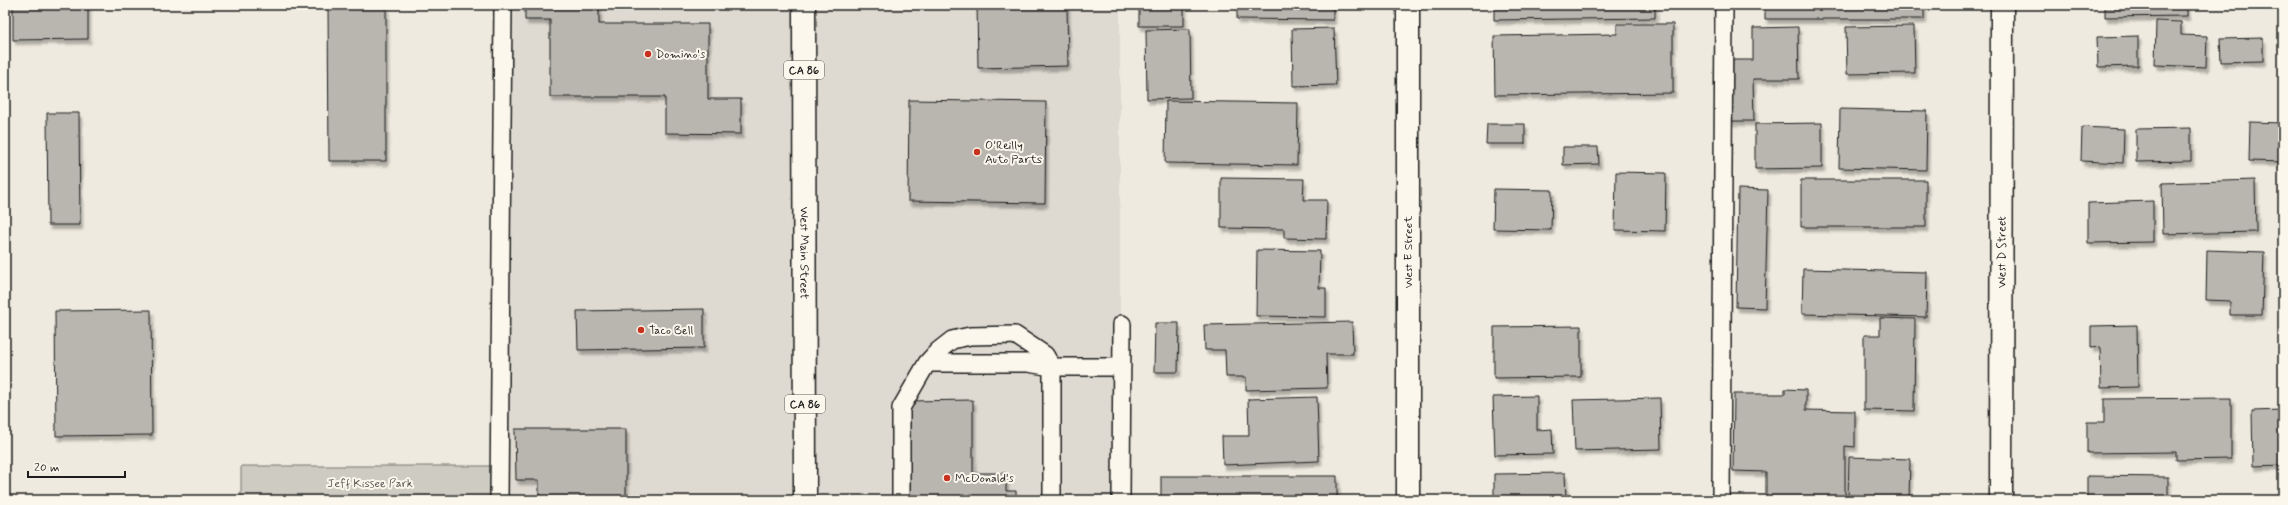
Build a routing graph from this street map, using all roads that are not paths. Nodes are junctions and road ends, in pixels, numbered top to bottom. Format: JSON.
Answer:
{"nodes":[{"id":1,"x":503,"y":5,"type":"edge"},
{"id":2,"x":804,"y":5,"type":"edge"},
{"id":3,"x":1408,"y":5,"type":"edge"},
{"id":4,"x":1724,"y":5,"type":"edge"},
{"id":5,"x":2002,"y":5,"type":"edge"},
{"id":6,"x":1122,"y":324,"type":"dead end"},
{"id":7,"x":927,"y":363,"type":"junction"},
{"id":8,"x":1052,"y":367,"type":"junction"},
{"id":9,"x":1122,"y":367,"type":"junction"},
{"id":10,"x":499,"y":500,"type":"edge"},
{"id":11,"x":806,"y":500,"type":"edge"},
{"id":12,"x":901,"y":500,"type":"edge"},
{"id":13,"x":1052,"y":500,"type":"edge"},
{"id":14,"x":1121,"y":500,"type":"edge"},
{"id":15,"x":1408,"y":500,"type":"edge"},
{"id":16,"x":1721,"y":500,"type":"edge"},
{"id":17,"x":2001,"y":500,"type":"edge"}],
"edges":[{"from":1,"to":10,"type":"lane"},
{"from":2,"to":11,"type":"main road","name":"West Main Street","number":"CA 86"},
{"from":3,"to":15,"type":"main road","name":"West E Street"},
{"from":4,"to":16,"type":"lane"},
{"from":5,"to":17,"type":"main road","name":"West D Street"},
{"from":6,"to":9,"type":"lane"},
{"from":7,"to":8,"type":"lane"},
{"from":7,"to":8,"type":"lane"},
{"from":7,"to":12,"type":"lane"},
{"from":8,"to":9,"type":"lane"},
{"from":8,"to":13,"type":"lane"},
{"from":9,"to":14,"type":"lane"}]}
